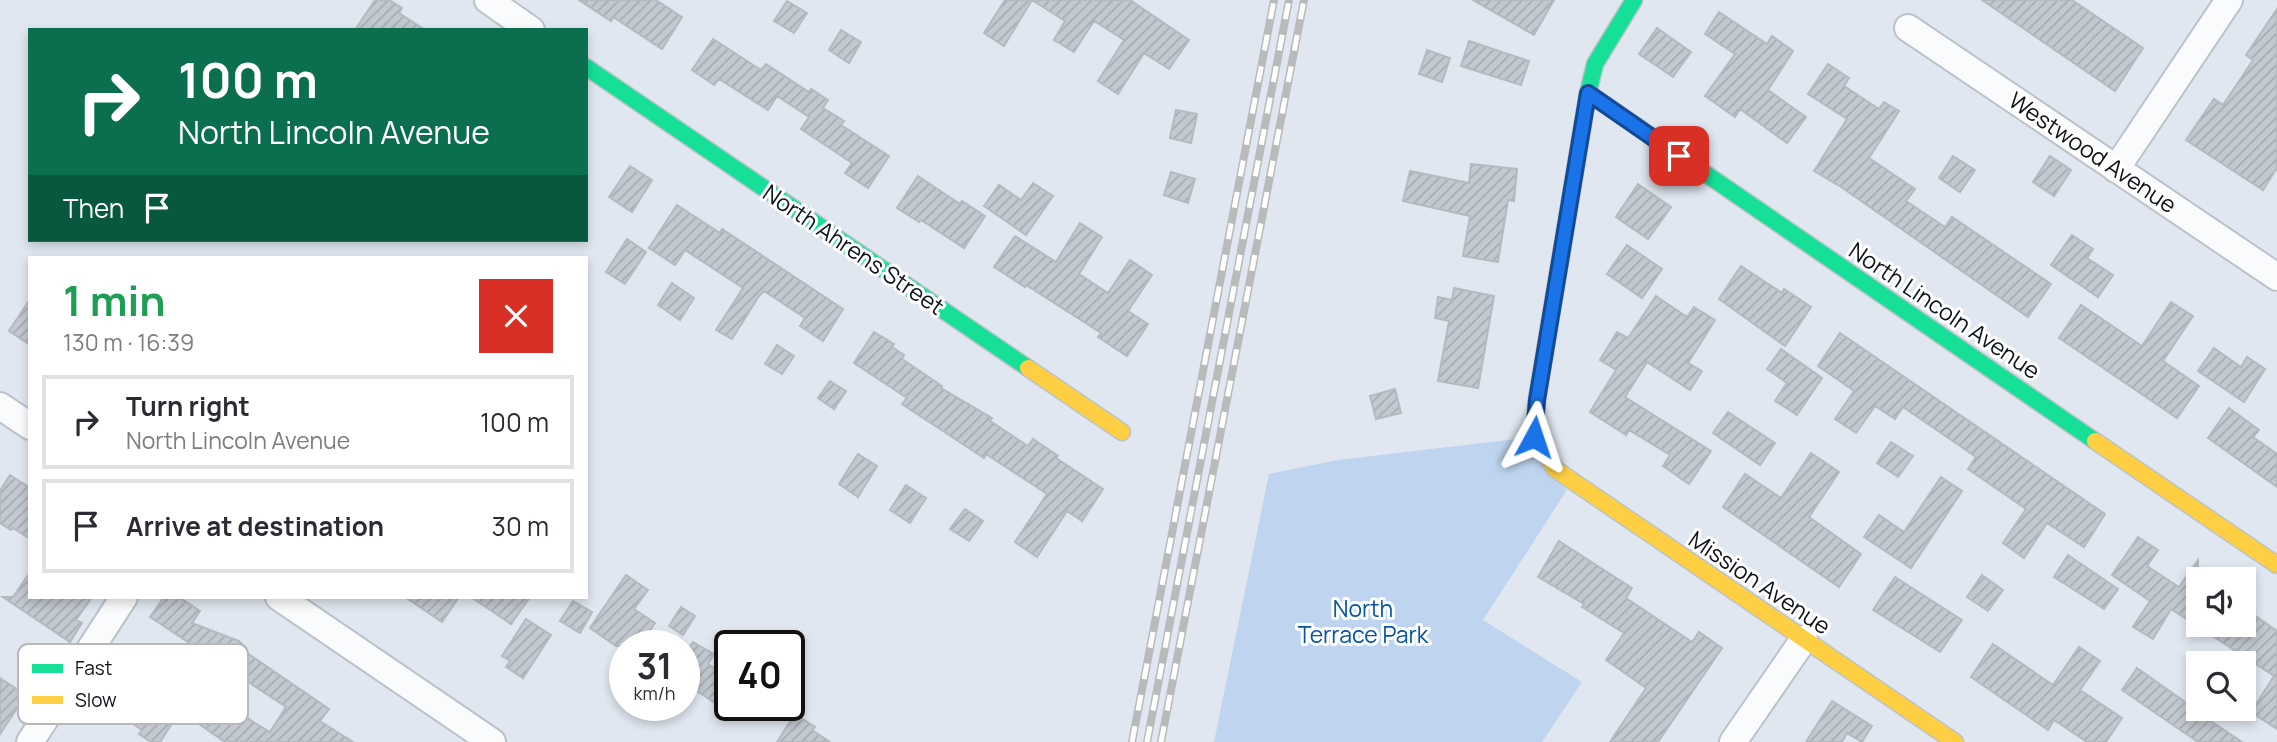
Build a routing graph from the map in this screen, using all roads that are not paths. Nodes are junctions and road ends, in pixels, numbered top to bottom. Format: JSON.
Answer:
{"nodes":[{"id":1,"x":488,"y":0,"type":"edge"},
{"id":2,"x":1634,"y":0,"type":"edge"},
{"id":3,"x":2229,"y":0,"type":"edge"},
{"id":4,"x":528,"y":28,"type":"edge"},
{"id":5,"x":1908,"y":28,"type":"dead end"},
{"id":6,"x":588,"y":68,"type":"edge"},
{"id":7,"x":1588,"y":93,"type":"junction"},
{"id":8,"x":2116,"y":169,"type":"junction"},
{"id":9,"x":2277,"y":277,"type":"edge"},
{"id":10,"x":0,"y":406,"type":"edge"},
{"id":11,"x":28,"y":425,"type":"edge"},
{"id":12,"x":1122,"y":432,"type":"dead end"},
{"id":13,"x":2277,"y":565,"type":"edge"},
{"id":14,"x":123,"y":599,"type":"edge"},
{"id":15,"x":282,"y":599,"type":"edge"},
{"id":16,"x":1804,"y":639,"type":"junction"},
{"id":17,"x":94,"y":644,"type":"edge"},
{"id":18,"x":42,"y":724,"type":"edge"},
{"id":19,"x":30,"y":742,"type":"edge"},
{"id":20,"x":492,"y":742,"type":"edge"},
{"id":21,"x":1733,"y":742,"type":"edge"},
{"id":22,"x":1955,"y":742,"type":"edge"}],
"edges":[{"from":1,"to":4,"type":"street"},
{"from":2,"to":7,"type":"street"},
{"from":3,"to":8,"type":"street"},
{"from":5,"to":8,"type":"street","name":"Westwood Avenue"},
{"from":6,"to":12,"type":"street","name":"North Ahrens Street"},
{"from":7,"to":13,"type":"street","name":"North Lincoln Avenue"},
{"from":7,"to":16,"type":"street","name":"Mission Avenue"},
{"from":8,"to":9,"type":"street","name":"Westwood Avenue"},
{"from":10,"to":11,"type":"street"},
{"from":14,"to":17,"type":"street"},
{"from":15,"to":20,"type":"street"},
{"from":16,"to":21,"type":"street"},
{"from":16,"to":22,"type":"street","name":"Mission Avenue"},
{"from":18,"to":19,"type":"street"}]}
